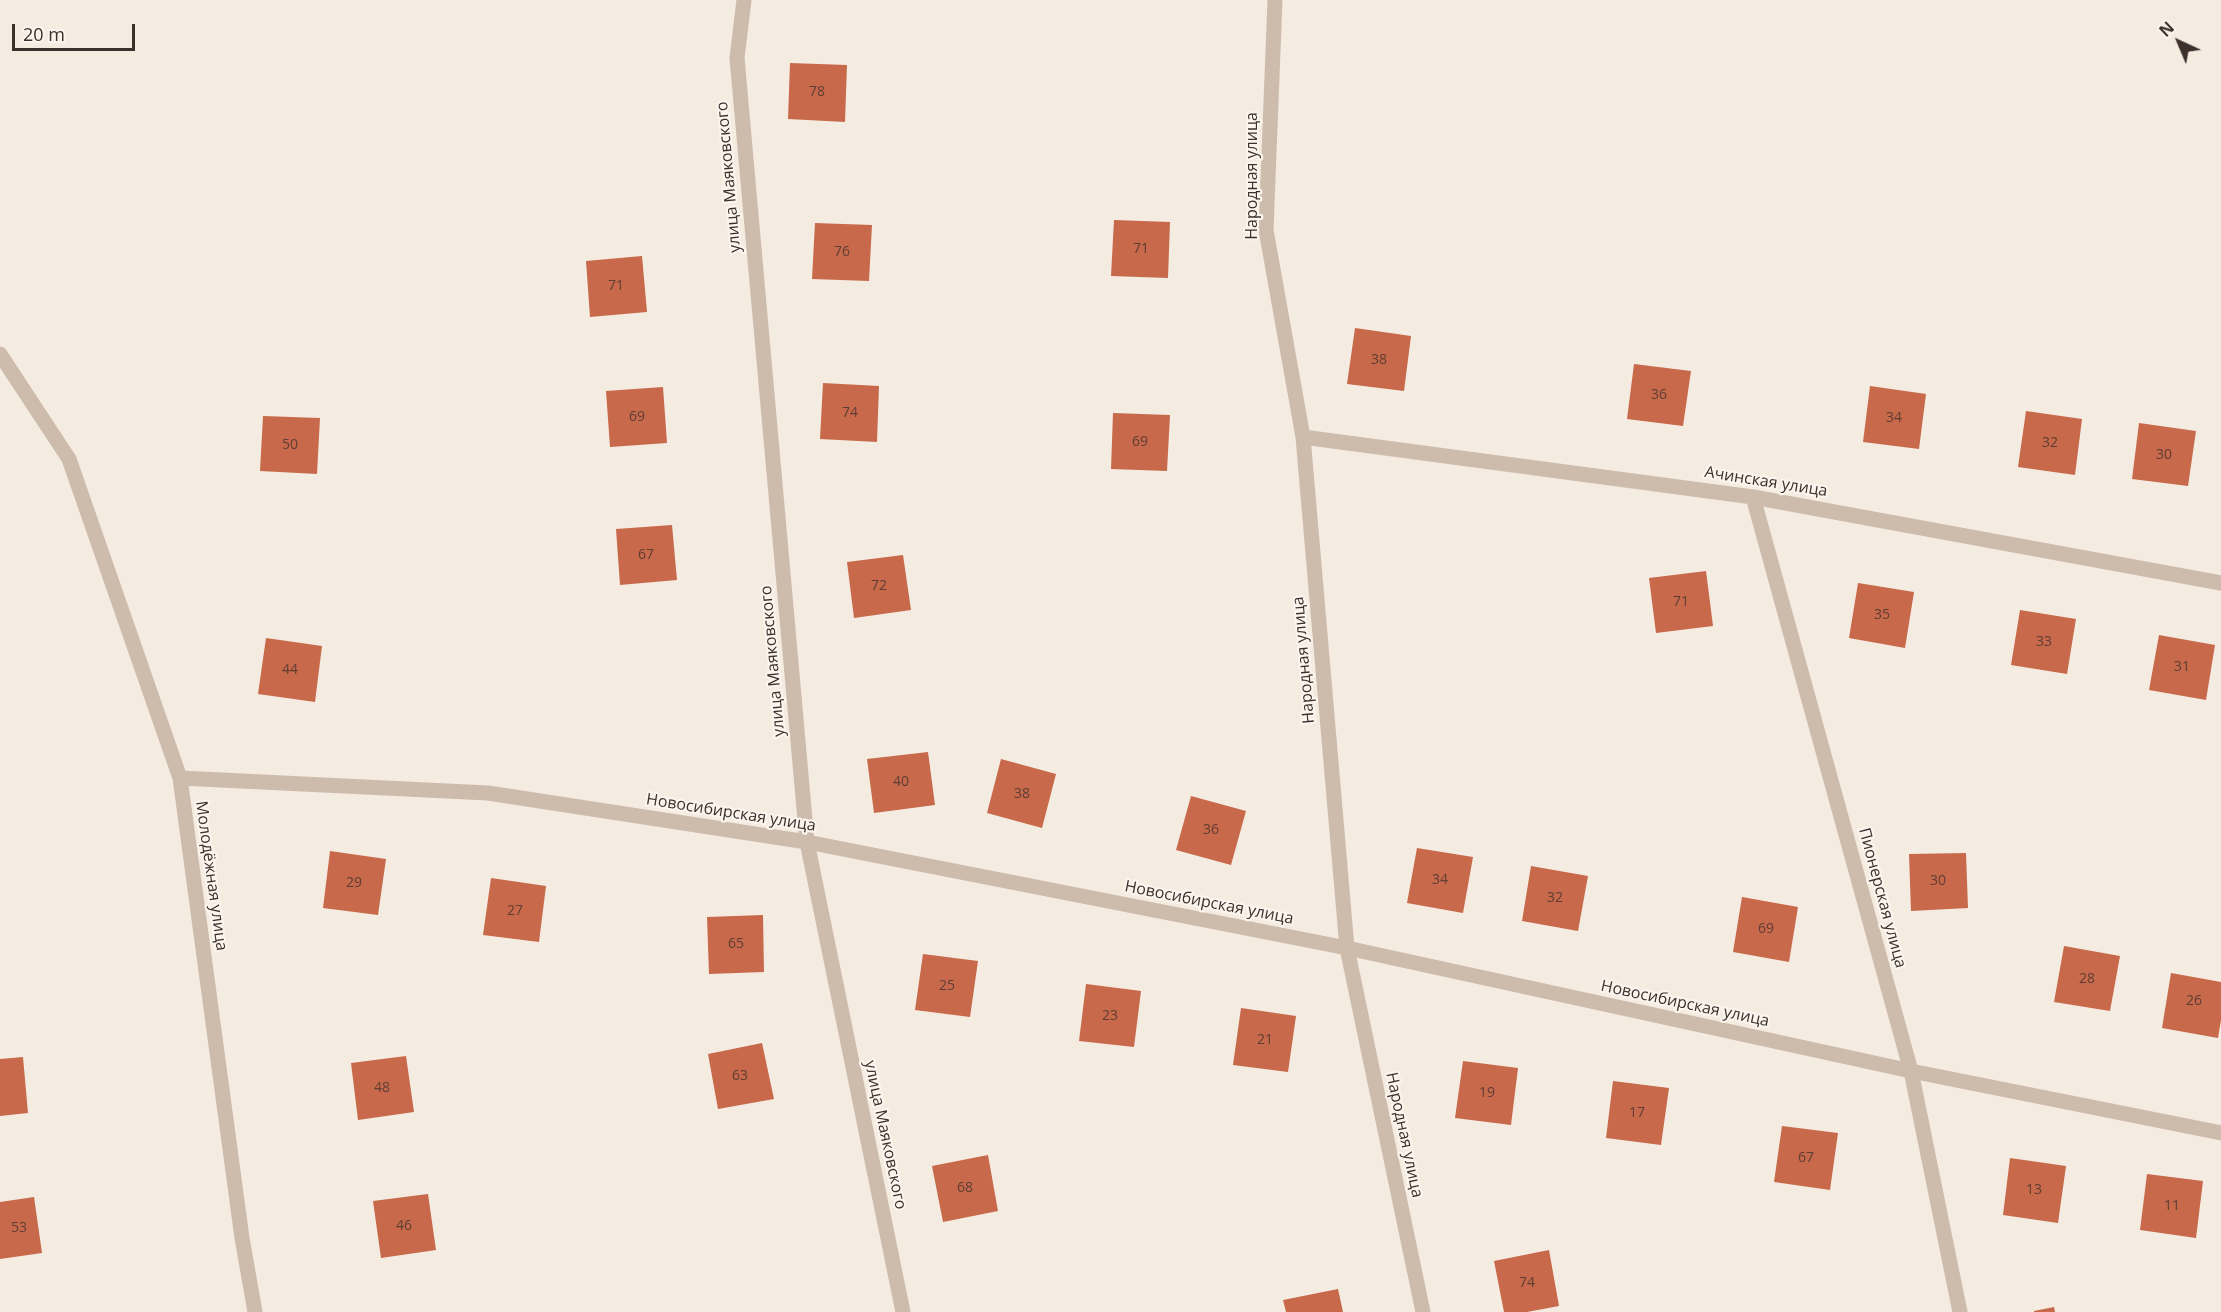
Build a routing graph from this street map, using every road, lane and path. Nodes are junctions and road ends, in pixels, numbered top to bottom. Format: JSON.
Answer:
{"nodes":[{"id":1,"x":744,"y":0,"type":"edge"},
{"id":2,"x":1275,"y":0,"type":"edge"},
{"id":3,"x":0,"y":354,"type":"edge"},
{"id":4,"x":1303,"y":437,"type":"junction"},
{"id":5,"x":1753,"y":497,"type":"junction"},
{"id":6,"x":2221,"y":583,"type":"edge"},
{"id":7,"x":180,"y":778,"type":"junction"},
{"id":8,"x":807,"y":842,"type":"junction"},
{"id":9,"x":1347,"y":948,"type":"junction"},
{"id":10,"x":1911,"y":1071,"type":"junction"},
{"id":11,"x":2221,"y":1133,"type":"edge"},
{"id":12,"x":255,"y":1312,"type":"edge"},
{"id":13,"x":903,"y":1312,"type":"edge"},
{"id":14,"x":1423,"y":1312,"type":"edge"},
{"id":15,"x":1960,"y":1312,"type":"edge"}],
"edges":[{"from":1,"to":8,"type":"street","name":"улица Маяковского"},
{"from":2,"to":4,"type":"street","name":"Народная улица"},
{"from":3,"to":7,"type":"street","name":"Молодёжная улица"},
{"from":4,"to":5,"type":"street","name":"Ачинская улица"},
{"from":4,"to":9,"type":"street","name":"Народная улица"},
{"from":5,"to":6,"type":"street","name":"Ачинская улица"},
{"from":5,"to":10,"type":"street","name":"Пионерская улица"},
{"from":7,"to":8,"type":"street","name":"Новосибирская улица"},
{"from":7,"to":12,"type":"street","name":"Молодёжная улица"},
{"from":8,"to":9,"type":"street","name":"Новосибирская улица"},
{"from":8,"to":13,"type":"street","name":"улица Маяковского"},
{"from":9,"to":10,"type":"street","name":"Новосибирская улица"},
{"from":9,"to":14,"type":"street","name":"Народная улица"},
{"from":10,"to":11,"type":"street","name":"Новосибирская улица"},
{"from":10,"to":15,"type":"street","name":"Пионерская улица"}]}
